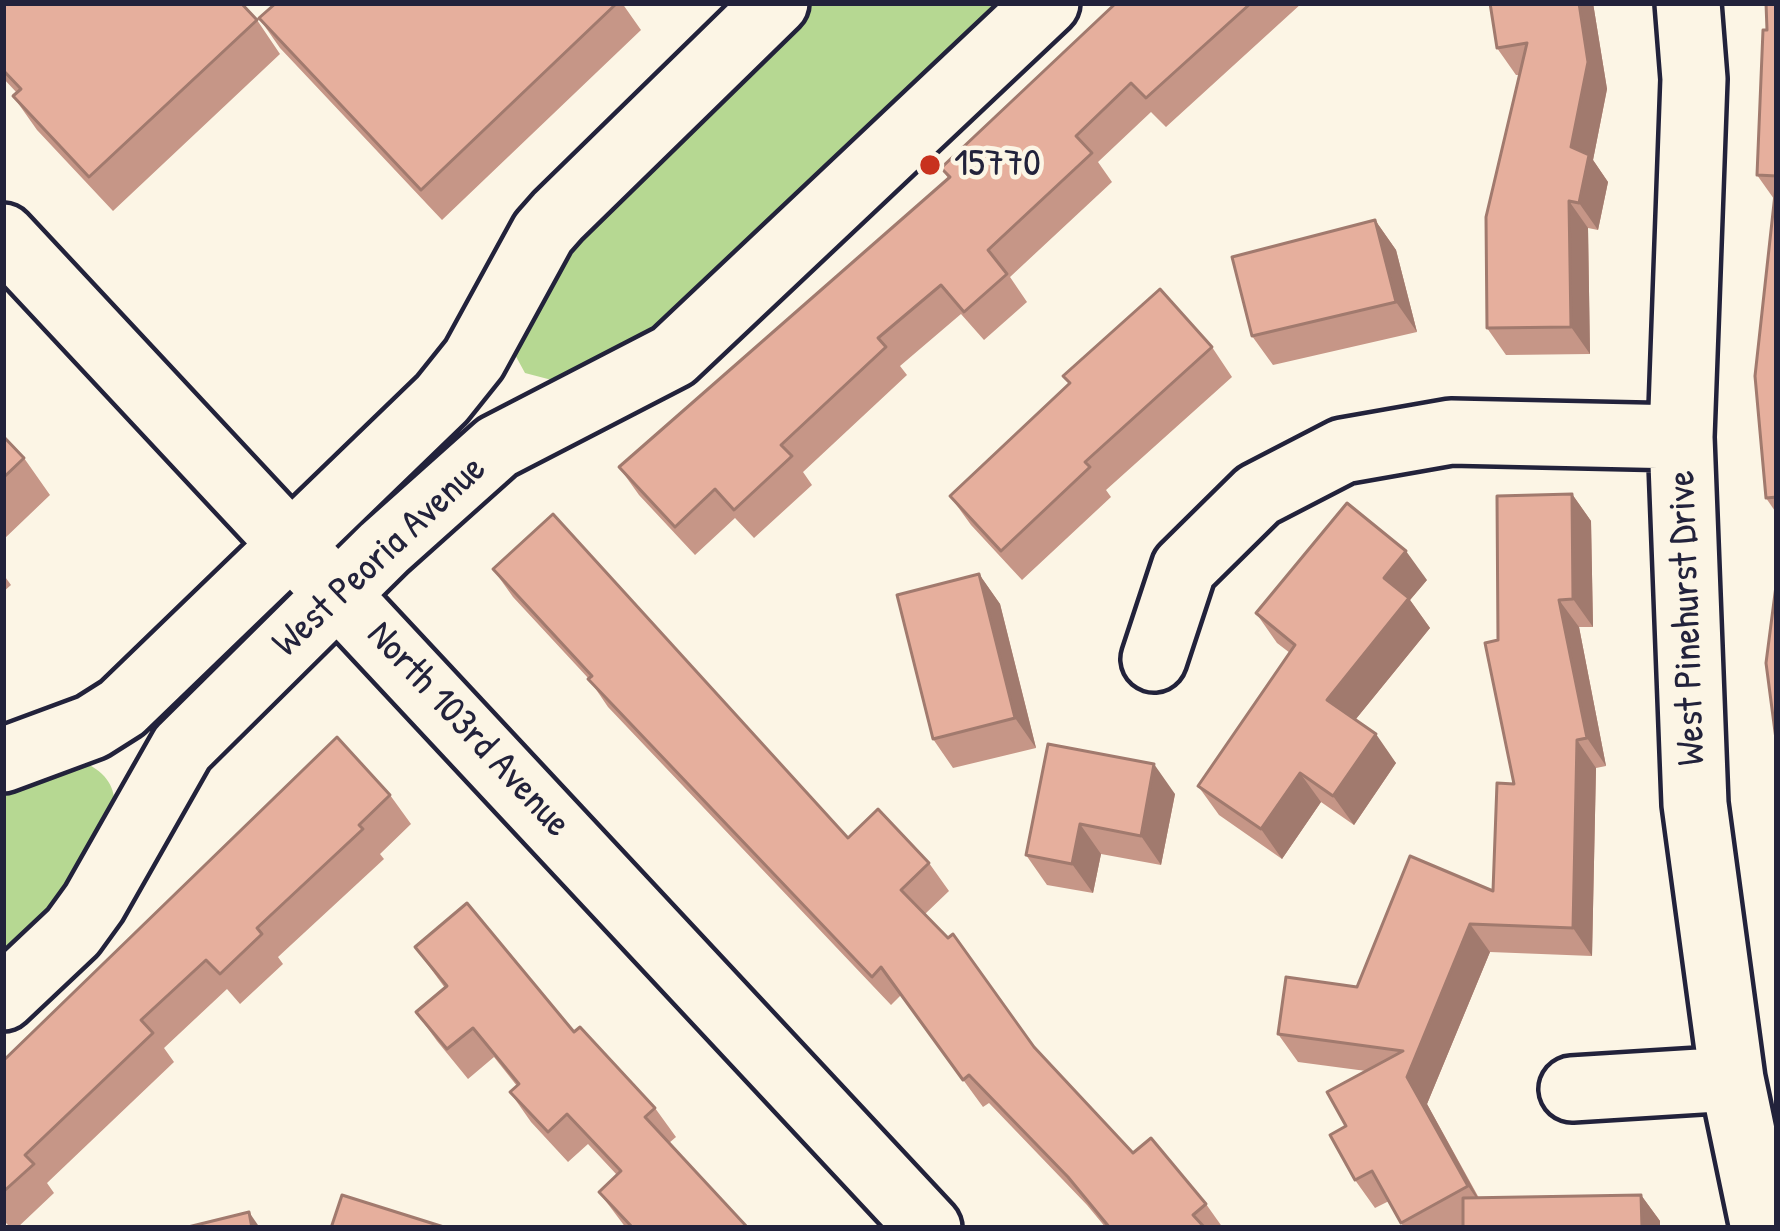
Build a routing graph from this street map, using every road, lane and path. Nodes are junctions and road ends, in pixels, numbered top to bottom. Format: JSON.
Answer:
{"nodes":[{"id":1,"x":776,"y":3,"type":"edge"},
{"id":2,"x":1047,"y":3,"type":"edge"},
{"id":3,"x":1688,"y":3,"type":"edge"},
{"id":4,"x":3,"y":236,"type":"edge"},
{"id":5,"x":1681,"y":437,"type":"junction"},
{"id":6,"x":296,"y":545,"type":"junction"},
{"id":7,"x":339,"y":592,"type":"junction"},
{"id":8,"x":1154,"y":659,"type":"dead end"},
{"id":9,"x":3,"y":760,"type":"edge"},
{"id":10,"x":3,"y":998,"type":"edge"},
{"id":11,"x":1732,"y":1078,"type":"junction"},
{"id":12,"x":1571,"y":1088,"type":"dead end"},
{"id":13,"x":929,"y":1228,"type":"edge"},
{"id":14,"x":1763,"y":1228,"type":"edge"}],
"edges":[{"from":1,"to":6,"type":"street","name":"West Peoria Avenue"},
{"from":2,"to":7,"type":"street","name":"West Peoria Avenue"},
{"from":3,"to":5,"type":"street","name":"West Pinehurst Drive"},
{"from":4,"to":6,"type":"street","name":"North 103rd Avenue"},
{"from":5,"to":8,"type":"street"},
{"from":5,"to":11,"type":"street","name":"West Pinehurst Drive"},
{"from":6,"to":7,"type":"street","name":"North 103rd Avenue"},
{"from":6,"to":9,"type":"street","name":"West Peoria Avenue"},
{"from":7,"to":10,"type":"street","name":"West Peoria Avenue"},
{"from":7,"to":13,"type":"street","name":"North 103rd Avenue"},
{"from":11,"to":12,"type":"street"},
{"from":11,"to":14,"type":"street","name":"West Pinehurst Drive"}]}
